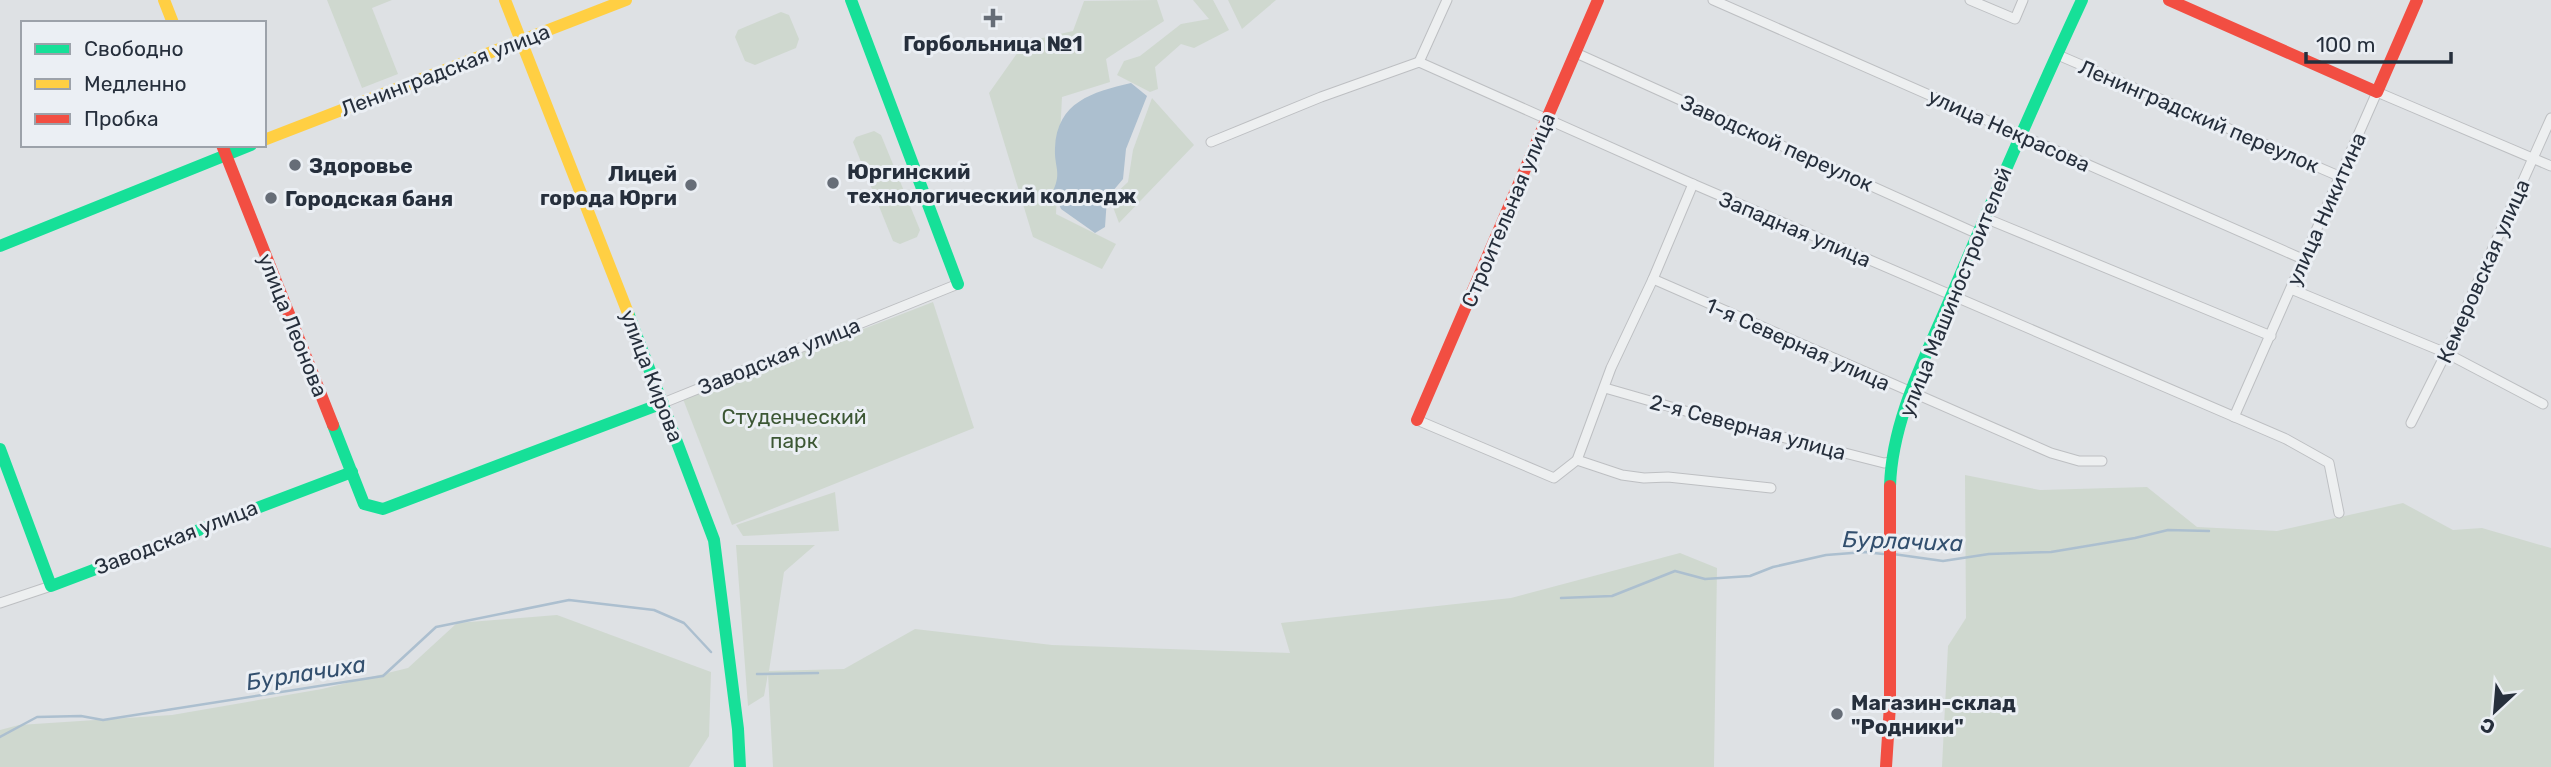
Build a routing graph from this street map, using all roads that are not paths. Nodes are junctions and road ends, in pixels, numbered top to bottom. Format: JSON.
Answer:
{"nodes":[{"id":1,"x":164,"y":0,"type":"edge"},
{"id":2,"x":505,"y":0,"type":"edge"},
{"id":3,"x":626,"y":0,"type":"edge"},
{"id":4,"x":851,"y":0,"type":"edge"},
{"id":5,"x":1447,"y":0,"type":"edge"},
{"id":6,"x":1598,"y":0,"type":"edge"},
{"id":7,"x":1713,"y":0,"type":"edge"},
{"id":8,"x":1970,"y":0,"type":"edge"},
{"id":9,"x":2024,"y":0,"type":"edge"},
{"id":10,"x":2082,"y":0,"type":"edge"},
{"id":11,"x":2169,"y":0,"type":"edge"},
{"id":12,"x":2417,"y":0,"type":"edge"},
{"id":13,"x":172,"y":21,"type":"edge"},
{"id":14,"x":520,"y":41,"type":"junction"},
{"id":15,"x":1576,"y":52,"type":"junction"},
{"id":16,"x":2058,"y":55,"type":"junction"},
{"id":17,"x":1419,"y":62,"type":"junction"},
{"id":18,"x":2377,"y":92,"type":"junction"},
{"id":19,"x":2551,"y":118,"type":"edge"},
{"id":20,"x":1547,"y":119,"type":"junction"},
{"id":21,"x":2019,"y":135,"type":"junction"},
{"id":22,"x":266,"y":139,"type":"edge"},
{"id":23,"x":1211,"y":142,"type":"dead end"},
{"id":24,"x":224,"y":150,"type":"edge"},
{"id":25,"x":2534,"y":158,"type":"junction"},
{"id":26,"x":2551,"y":166,"type":"edge"},
{"id":27,"x":2341,"y":177,"type":"junction"},
{"id":28,"x":1693,"y":184,"type":"junction"},
{"id":29,"x":1985,"y":218,"type":"junction"},
{"id":30,"x":1978,"y":234,"type":"junction"},
{"id":31,"x":0,"y":247,"type":"edge"},
{"id":32,"x":2305,"y":260,"type":"junction"},
{"id":33,"x":1653,"y":279,"type":"junction"},
{"id":34,"x":958,"y":284,"type":"joint"},
{"id":35,"x":2291,"y":289,"type":"junction"},
{"id":36,"x":1951,"y":297,"type":"junction"},
{"id":37,"x":2271,"y":336,"type":"junction"},
{"id":38,"x":2446,"y":353,"type":"junction"},
{"id":39,"x":1605,"y":388,"type":"junction"},
{"id":40,"x":1911,"y":393,"type":"junction"},
{"id":41,"x":663,"y":403,"type":"junction"},
{"id":42,"x":2543,"y":404,"type":"dead end"},
{"id":43,"x":2234,"y":417,"type":"junction"},
{"id":44,"x":1417,"y":420,"type":"joint"},
{"id":45,"x":2412,"y":423,"type":"dead end"},
{"id":46,"x":0,"y":449,"type":"edge"},
{"id":47,"x":1577,"y":460,"type":"junction"},
{"id":48,"x":2102,"y":461,"type":"dead end"},
{"id":49,"x":1891,"y":463,"type":"junction"},
{"id":50,"x":352,"y":472,"type":"junction"},
{"id":51,"x":1771,"y":488,"type":"dead end"},
{"id":52,"x":364,"y":504,"type":"joint"},
{"id":53,"x":2339,"y":513,"type":"dead end"},
{"id":54,"x":51,"y":586,"type":"junction"},
{"id":55,"x":0,"y":603,"type":"edge"},
{"id":56,"x":740,"y":767,"type":"edge"},
{"id":57,"x":1886,"y":767,"type":"edge"}],
"edges":[{"from":1,"to":13,"type":"street"},
{"from":2,"to":14,"type":"street","name":"улица Кирова"},
{"from":3,"to":14,"type":"street","name":"Ленинградская улица"},
{"from":4,"to":34,"type":"street"},
{"from":5,"to":17,"type":"street"},
{"from":6,"to":15,"type":"street","name":"Строительная улица"},
{"from":7,"to":21,"type":"street","name":"улица Некрасова"},
{"from":8,"to":9,"type":"street"},
{"from":10,"to":16,"type":"street","name":"улица Машиностроителей"},
{"from":11,"to":18,"type":"street"},
{"from":12,"to":18,"type":"street","name":"улица Никитина"},
{"from":14,"to":22,"type":"street","name":"Ленинградская улица"},
{"from":14,"to":41,"type":"street","name":"улица Кирова"},
{"from":15,"to":20,"type":"street","name":"Строительная улица"},
{"from":15,"to":30,"type":"street","name":"Заводской переулок"},
{"from":16,"to":21,"type":"street","name":"улица Машиностроителей"},
{"from":16,"to":27,"type":"street","name":"Ленинградский переулок"},
{"from":17,"to":20,"type":"street","name":"Западная улица"},
{"from":17,"to":23,"type":"street"},
{"from":18,"to":25,"type":"street"},
{"from":18,"to":27,"type":"street","name":"улица Никитина"},
{"from":19,"to":25,"type":"street","name":"Кемеровская улица"},
{"from":20,"to":28,"type":"street","name":"Западная улица"},
{"from":20,"to":44,"type":"street","name":"Строительная улица"},
{"from":21,"to":29,"type":"street","name":"улица Машиностроителей"},
{"from":21,"to":32,"type":"street","name":"улица Некрасова"},
{"from":24,"to":31,"type":"street"},
{"from":24,"to":50,"type":"street","name":"улица Леонова"},
{"from":25,"to":26,"type":"street"},
{"from":25,"to":38,"type":"street","name":"Кемеровская улица"},
{"from":27,"to":32,"type":"street","name":"улица Никитина"},
{"from":28,"to":33,"type":"street"},
{"from":28,"to":36,"type":"street","name":"Западная улица"},
{"from":29,"to":30,"type":"street","name":"улица Машиностроителей"},
{"from":29,"to":37,"type":"street"},
{"from":30,"to":36,"type":"street","name":"улица Машиностроителей"},
{"from":32,"to":35,"type":"street","name":"улица Никитина"},
{"from":33,"to":39,"type":"street"},
{"from":33,"to":40,"type":"street","name":"1-я Северная улица"},
{"from":34,"to":41,"type":"street","name":"Заводская улица"},
{"from":35,"to":37,"type":"street","name":"улица Никитина"},
{"from":35,"to":38,"type":"street"},
{"from":36,"to":40,"type":"street","name":"улица Машиностроителей"},
{"from":36,"to":43,"type":"street","name":"Западная улица"},
{"from":37,"to":43,"type":"street","name":"улица Никитина"},
{"from":38,"to":42,"type":"street"},
{"from":38,"to":45,"type":"street","name":"Кемеровская улица"},
{"from":39,"to":47,"type":"street"},
{"from":39,"to":49,"type":"street","name":"2-я Северная улица"},
{"from":40,"to":48,"type":"street","name":"1-я Северная улица"},
{"from":40,"to":49,"type":"street","name":"улица Машиностроителей"},
{"from":41,"to":52,"type":"street","name":"Заводская улица"},
{"from":41,"to":56,"type":"street","name":"улица Кирова"},
{"from":43,"to":53,"type":"street","name":"Западная улица"},
{"from":44,"to":47,"type":"street"},
{"from":46,"to":54,"type":"street"},
{"from":47,"to":51,"type":"street"},
{"from":49,"to":57,"type":"street","name":"улица Машиностроителей"},
{"from":50,"to":52,"type":"street","name":"улица Леонова"},
{"from":50,"to":54,"type":"street","name":"Заводская улица"},
{"from":54,"to":55,"type":"street","name":"Заводская улица"}]}
